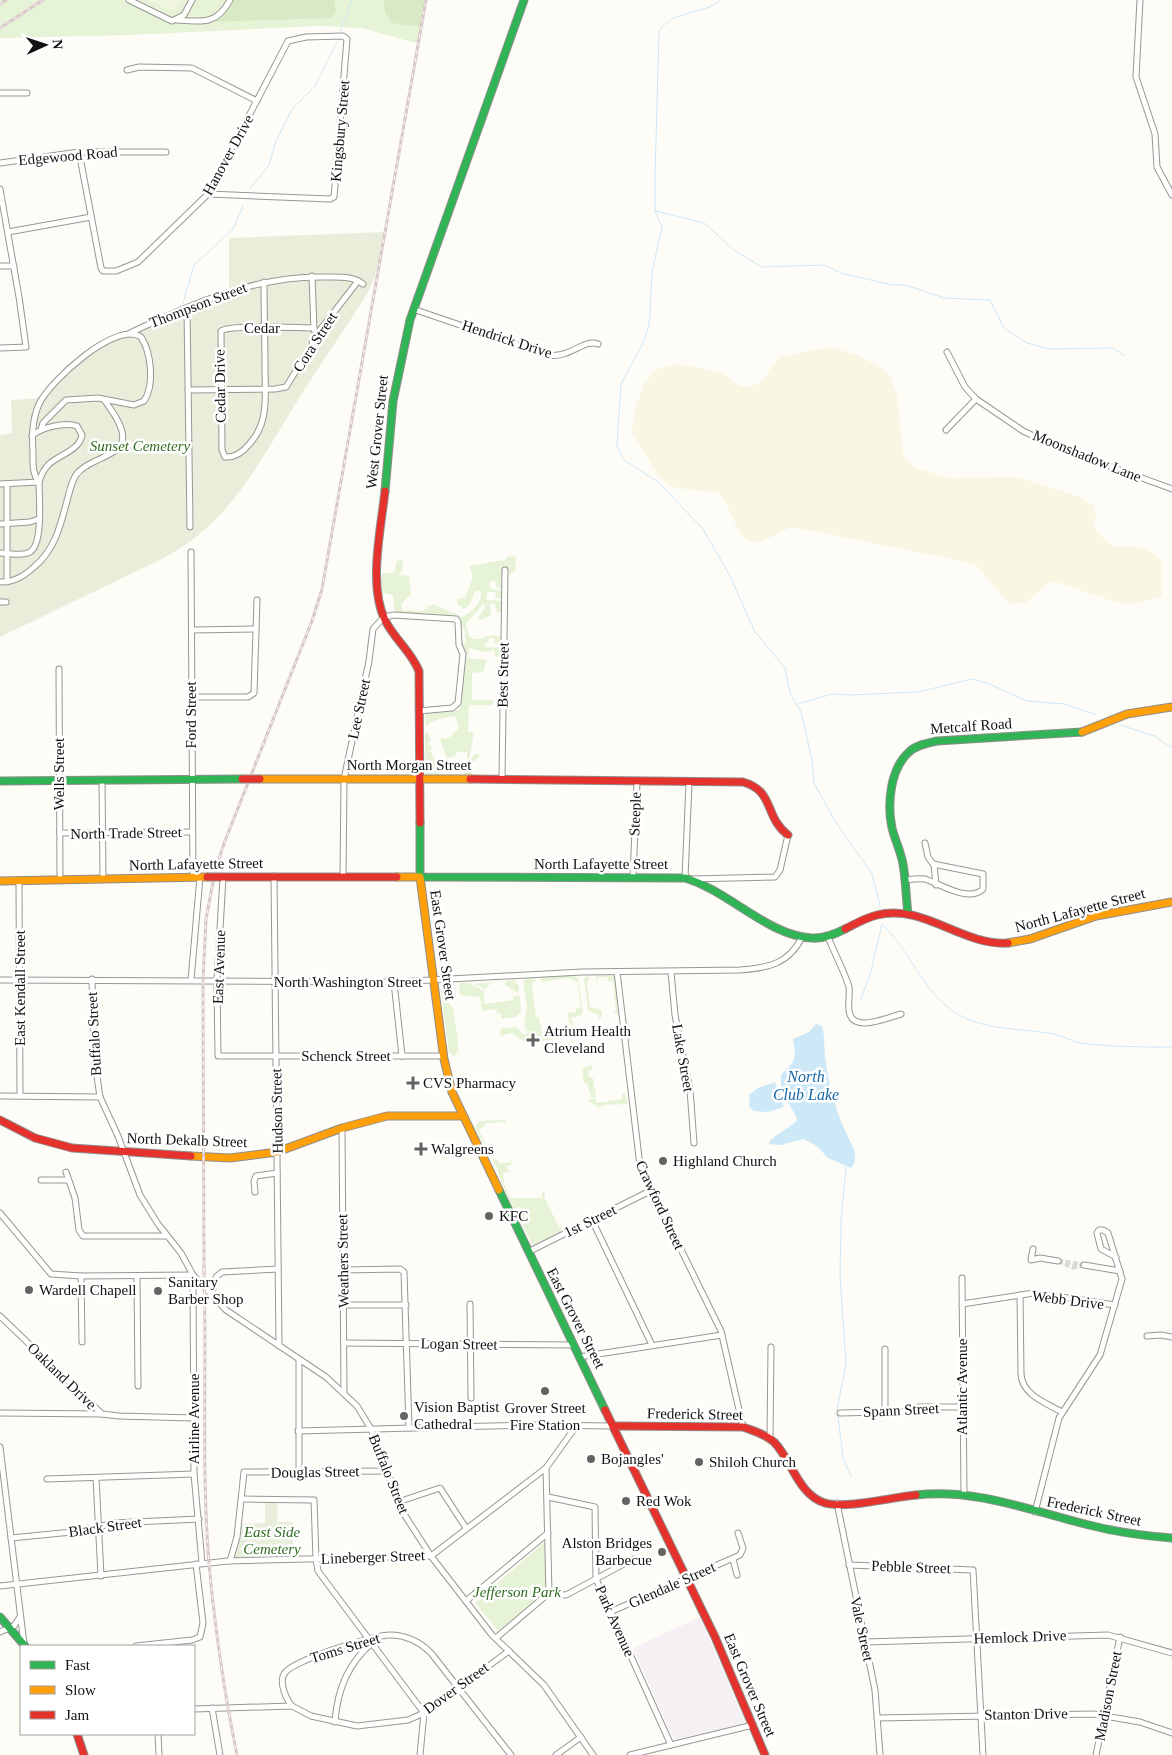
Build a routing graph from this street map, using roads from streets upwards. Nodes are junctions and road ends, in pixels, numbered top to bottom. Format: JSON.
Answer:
{"nodes":[{"id":1,"x":129,"y":0,"type":"edge"},
{"id":2,"x":192,"y":0,"type":"edge"},
{"id":3,"x":230,"y":0,"type":"edge"},
{"id":4,"x":524,"y":0,"type":"edge"},
{"id":5,"x":1140,"y":0,"type":"edge"},
{"id":6,"x":176,"y":20,"type":"junction"},
{"id":7,"x":337,"y":36,"type":"joint"},
{"id":8,"x":127,"y":70,"type":"dead end"},
{"id":9,"x":27,"y":92,"type":"dead end"},
{"id":10,"x":0,"y":93,"type":"edge"},
{"id":11,"x":257,"y":100,"type":"junction"},
{"id":12,"x":79,"y":152,"type":"junction"},
{"id":13,"x":166,"y":152,"type":"dead end"},
{"id":14,"x":0,"y":163,"type":"edge"},
{"id":15,"x":0,"y":190,"type":"edge"},
{"id":16,"x":208,"y":194,"type":"junction"},
{"id":17,"x":1172,"y":195,"type":"edge"},
{"id":18,"x":91,"y":217,"type":"junction"},
{"id":19,"x":8,"y":232,"type":"junction"},
{"id":20,"x":0,"y":266,"type":"edge"},
{"id":21,"x":14,"y":266,"type":"junction"},
{"id":22,"x":312,"y":276,"type":"junction"},
{"id":23,"x":358,"y":281,"type":"junction"},
{"id":24,"x":264,"y":282,"type":"junction"},
{"id":25,"x":363,"y":284,"type":"dead end"},
{"id":26,"x":187,"y":308,"type":"junction"},
{"id":27,"x":413,"y":309,"type":"junction"},
{"id":28,"x":264,"y":328,"type":"junction"},
{"id":29,"x":314,"y":328,"type":"junction"},
{"id":30,"x":122,"y":336,"type":"junction"},
{"id":31,"x":314,"y":338,"type":"junction"},
{"id":32,"x":219,"y":341,"type":"joint"},
{"id":33,"x":598,"y":344,"type":"dead end"},
{"id":34,"x":0,"y":348,"type":"edge"},
{"id":35,"x":947,"y":352,"type":"dead end"},
{"id":36,"x":265,"y":388,"type":"junction"},
{"id":37,"x":220,"y":389,"type":"junction"},
{"id":38,"x":188,"y":390,"type":"junction"},
{"id":39,"x":976,"y":399,"type":"junction"},
{"id":40,"x":105,"y":401,"type":"junction"},
{"id":41,"x":40,"y":430,"type":"junction"},
{"id":42,"x":946,"y":430,"type":"dead end"},
{"id":43,"x":32,"y":436,"type":"junction"},
{"id":44,"x":39,"y":482,"type":"junction"},
{"id":45,"x":0,"y":484,"type":"edge"},
{"id":46,"x":7,"y":484,"type":"junction"},
{"id":47,"x":1172,"y":489,"type":"edge"},
{"id":48,"x":7,"y":507,"type":"junction"},
{"id":49,"x":0,"y":508,"type":"edge"},
{"id":50,"x":39,"y":519,"type":"junction"},
{"id":51,"x":0,"y":524,"type":"edge"},
{"id":52,"x":7,"y":524,"type":"junction"},
{"id":53,"x":190,"y":527,"type":"dead end"},
{"id":54,"x":0,"y":539,"type":"edge"},
{"id":55,"x":7,"y":539,"type":"junction"},
{"id":56,"x":191,"y":552,"type":"dead end"},
{"id":57,"x":0,"y":554,"type":"edge"},
{"id":58,"x":7,"y":554,"type":"junction"},
{"id":59,"x":0,"y":568,"type":"edge"},
{"id":60,"x":7,"y":568,"type":"junction"},
{"id":61,"x":505,"y":570,"type":"dead end"},
{"id":62,"x":0,"y":582,"type":"edge"},
{"id":63,"x":7,"y":582,"type":"junction"},
{"id":64,"x":257,"y":600,"type":"dead end"},
{"id":65,"x":384,"y":617,"type":"junction"},
{"id":66,"x":254,"y":629,"type":"junction"},
{"id":67,"x":192,"y":630,"type":"junction"},
{"id":68,"x":58,"y":669,"type":"dead end"},
{"id":69,"x":191,"y":698,"type":"junction"},
{"id":70,"x":1172,"y":707,"type":"edge"},
{"id":71,"x":420,"y":710,"type":"junction"},
{"id":72,"x":191,"y":779,"type":"junction"},
{"id":73,"x":344,"y":779,"type":"junction"},
{"id":74,"x":420,"y":779,"type":"junction"},
{"id":75,"x":502,"y":779,"type":"junction"},
{"id":76,"x":58,"y":780,"type":"junction"},
{"id":77,"x":0,"y":781,"type":"edge"},
{"id":78,"x":102,"y":781,"type":"junction"},
{"id":79,"x":637,"y":782,"type":"junction"},
{"id":80,"x":689,"y":782,"type":"junction"},
{"id":81,"x":192,"y":832,"type":"junction"},
{"id":82,"x":60,"y":833,"type":"junction"},
{"id":83,"x":103,"y":833,"type":"junction"},
{"id":84,"x":788,"y":835,"type":"joint"},
{"id":85,"x":925,"y":843,"type":"dead end"},
{"id":86,"x":934,"y":864,"type":"junction"},
{"id":87,"x":274,"y":876,"type":"junction"},
{"id":88,"x":420,"y":876,"type":"junction"},
{"id":89,"x":200,"y":877,"type":"junction"},
{"id":90,"x":222,"y":877,"type":"junction"},
{"id":91,"x":343,"y":877,"type":"junction"},
{"id":92,"x":632,"y":877,"type":"junction"},
{"id":93,"x":103,"y":879,"type":"junction"},
{"id":94,"x":688,"y":879,"type":"junction"},
{"id":95,"x":60,"y":880,"type":"junction"},
{"id":96,"x":905,"y":880,"type":"junction"},
{"id":97,"x":0,"y":881,"type":"edge"},
{"id":98,"x":19,"y":881,"type":"junction"},
{"id":99,"x":936,"y":885,"type":"junction"},
{"id":100,"x":1172,"y":902,"type":"edge"},
{"id":101,"x":908,"y":914,"type":"junction"},
{"id":102,"x":802,"y":937,"type":"junction"},
{"id":103,"x":828,"y":937,"type":"junction"},
{"id":104,"x":617,"y":972,"type":"junction"},
{"id":105,"x":671,"y":972,"type":"junction"},
{"id":106,"x":92,"y":979,"type":"junction"},
{"id":107,"x":0,"y":980,"type":"edge"},
{"id":108,"x":20,"y":980,"type":"junction"},
{"id":109,"x":191,"y":980,"type":"junction"},
{"id":110,"x":217,"y":981,"type":"junction"},
{"id":111,"x":434,"y":981,"type":"junction"},
{"id":112,"x":275,"y":982,"type":"junction"},
{"id":113,"x":394,"y":982,"type":"junction"},
{"id":114,"x":901,"y":1014,"type":"dead end"},
{"id":115,"x":218,"y":1056,"type":"joint"},
{"id":116,"x":276,"y":1056,"type":"junction"},
{"id":117,"x":402,"y":1056,"type":"junction"},
{"id":118,"x":444,"y":1056,"type":"junction"},
{"id":119,"x":0,"y":1096,"type":"edge"},
{"id":120,"x":20,"y":1096,"type":"junction"},
{"id":121,"x":100,"y":1097,"type":"junction"},
{"id":122,"x":462,"y":1116,"type":"junction"},
{"id":123,"x":0,"y":1120,"type":"edge"},
{"id":124,"x":342,"y":1128,"type":"junction"},
{"id":125,"x":694,"y":1143,"type":"dead end"},
{"id":126,"x":124,"y":1152,"type":"junction"},
{"id":127,"x":277,"y":1152,"type":"junction"},
{"id":128,"x":66,"y":1172,"type":"dead end"},
{"id":129,"x":277,"y":1173,"type":"junction"},
{"id":130,"x":41,"y":1180,"type":"dead end"},
{"id":131,"x":67,"y":1180,"type":"junction"},
{"id":132,"x":652,"y":1190,"type":"junction"},
{"id":133,"x":255,"y":1192,"type":"dead end"},
{"id":134,"x":0,"y":1213,"type":"edge"},
{"id":135,"x":592,"y":1220,"type":"junction"},
{"id":136,"x":167,"y":1236,"type":"junction"},
{"id":137,"x":528,"y":1252,"type":"junction"},
{"id":138,"x":1115,"y":1254,"type":"junction"},
{"id":139,"x":1040,"y":1258,"type":"dead end"},
{"id":140,"x":1058,"y":1261,"type":"tunnel mouth"},
{"id":141,"x":1084,"y":1265,"type":"dead end"},
{"id":142,"x":278,"y":1269,"type":"junction"},
{"id":143,"x":343,"y":1270,"type":"junction"},
{"id":144,"x":1120,"y":1271,"type":"junction"},
{"id":145,"x":193,"y":1275,"type":"junction"},
{"id":146,"x":81,"y":1276,"type":"junction"},
{"id":147,"x":137,"y":1276,"type":"junction"},
{"id":148,"x":962,"y":1278,"type":"dead end"},
{"id":149,"x":212,"y":1293,"type":"junction"},
{"id":150,"x":1020,"y":1295,"type":"junction"},
{"id":151,"x":470,"y":1304,"type":"dead end"},
{"id":152,"x":962,"y":1304,"type":"junction"},
{"id":153,"x":343,"y":1305,"type":"junction"},
{"id":154,"x":406,"y":1305,"type":"junction"},
{"id":155,"x":1115,"y":1305,"type":"junction"},
{"id":156,"x":0,"y":1316,"type":"edge"},
{"id":157,"x":722,"y":1334,"type":"junction"},
{"id":158,"x":1147,"y":1336,"type":"dead end"},
{"id":159,"x":1172,"y":1337,"type":"edge"},
{"id":160,"x":82,"y":1342,"type":"dead end"},
{"id":161,"x":344,"y":1343,"type":"junction"},
{"id":162,"x":406,"y":1344,"type":"junction"},
{"id":163,"x":470,"y":1344,"type":"junction"},
{"id":164,"x":574,"y":1345,"type":"junction"},
{"id":165,"x":652,"y":1345,"type":"junction"},
{"id":166,"x":279,"y":1346,"type":"junction"},
{"id":167,"x":771,"y":1347,"type":"dead end"},
{"id":168,"x":885,"y":1349,"type":"dead end"},
{"id":169,"x":579,"y":1357,"type":"junction"},
{"id":170,"x":299,"y":1359,"type":"junction"},
{"id":171,"x":138,"y":1386,"type":"dead end"},
{"id":172,"x":344,"y":1393,"type":"junction"},
{"id":173,"x":471,"y":1398,"type":"dead end"},
{"id":174,"x":962,"y":1407,"type":"junction"},
{"id":175,"x":840,"y":1412,"type":"dead end"},
{"id":176,"x":885,"y":1412,"type":"junction"},
{"id":177,"x":1062,"y":1412,"type":"junction"},
{"id":178,"x":0,"y":1413,"type":"edge"},
{"id":179,"x":102,"y":1414,"type":"junction"},
{"id":180,"x":193,"y":1418,"type":"junction"},
{"id":181,"x":577,"y":1425,"type":"junction"},
{"id":182,"x":613,"y":1426,"type":"junction"},
{"id":183,"x":743,"y":1427,"type":"junction"},
{"id":184,"x":410,"y":1428,"type":"junction"},
{"id":185,"x":371,"y":1430,"type":"junction"},
{"id":186,"x":298,"y":1431,"type":"junction"},
{"id":187,"x":770,"y":1437,"type":"junction"},
{"id":188,"x":0,"y":1447,"type":"edge"},
{"id":189,"x":546,"y":1468,"type":"junction"},
{"id":190,"x":386,"y":1471,"type":"junction"},
{"id":191,"x":299,"y":1473,"type":"junction"},
{"id":192,"x":194,"y":1474,"type":"junction"},
{"id":193,"x":96,"y":1478,"type":"junction"},
{"id":194,"x":47,"y":1479,"type":"dead end"},
{"id":195,"x":964,"y":1495,"type":"junction"},
{"id":196,"x":548,"y":1497,"type":"junction"},
{"id":197,"x":242,"y":1499,"type":"junction"},
{"id":198,"x":398,"y":1502,"type":"junction"},
{"id":199,"x":838,"y":1504,"type":"junction"},
{"id":200,"x":1035,"y":1512,"type":"junction"},
{"id":201,"x":198,"y":1519,"type":"junction"},
{"id":202,"x":98,"y":1527,"type":"junction"},
{"id":203,"x":466,"y":1528,"type":"junction"},
{"id":204,"x":548,"y":1533,"type":"junction"},
{"id":205,"x":738,"y":1533,"type":"dead end"},
{"id":206,"x":1172,"y":1537,"type":"edge"},
{"id":207,"x":11,"y":1538,"type":"junction"},
{"id":208,"x":431,"y":1556,"type":"junction"},
{"id":209,"x":316,"y":1558,"type":"junction"},
{"id":210,"x":634,"y":1559,"type":"dead end"},
{"id":211,"x":733,"y":1559,"type":"junction"},
{"id":212,"x":230,"y":1561,"type":"junction"},
{"id":213,"x":199,"y":1564,"type":"junction"},
{"id":214,"x":849,"y":1565,"type":"junction"},
{"id":215,"x":737,"y":1575,"type":"dead end"},
{"id":216,"x":101,"y":1576,"type":"junction"},
{"id":217,"x":687,"y":1578,"type":"junction"},
{"id":218,"x":596,"y":1579,"type":"junction"},
{"id":219,"x":16,"y":1585,"type":"junction"},
{"id":220,"x":0,"y":1586,"type":"edge"},
{"id":221,"x":549,"y":1593,"type":"junction"},
{"id":222,"x":466,"y":1601,"type":"junction"},
{"id":223,"x":610,"y":1612,"type":"junction"},
{"id":224,"x":20,"y":1614,"type":"junction"},
{"id":225,"x":0,"y":1617,"type":"edge"},
{"id":226,"x":10,"y":1629,"type":"junction"},
{"id":227,"x":0,"y":1632,"type":"edge"},
{"id":228,"x":1120,"y":1637,"type":"junction"},
{"id":229,"x":496,"y":1638,"type":"junction"},
{"id":230,"x":977,"y":1639,"type":"junction"},
{"id":231,"x":370,"y":1641,"type":"junction"},
{"id":232,"x":865,"y":1642,"type":"junction"},
{"id":233,"x":23,"y":1645,"type":"edge"},
{"id":234,"x":24,"y":1645,"type":"edge"},
{"id":235,"x":146,"y":1645,"type":"edge"},
{"id":236,"x":509,"y":1651,"type":"junction"},
{"id":237,"x":1172,"y":1653,"type":"edge"},
{"id":238,"x":458,"y":1687,"type":"junction"},
{"id":239,"x":292,"y":1706,"type":"junction"},
{"id":240,"x":212,"y":1708,"type":"junction"},
{"id":241,"x":195,"y":1709,"type":"edge"},
{"id":242,"x":424,"y":1713,"type":"junction"},
{"id":243,"x":981,"y":1715,"type":"junction"},
{"id":244,"x":1105,"y":1716,"type":"junction"},
{"id":245,"x":877,"y":1718,"type":"junction"},
{"id":246,"x":335,"y":1722,"type":"junction"},
{"id":247,"x":753,"y":1725,"type":"junction"},
{"id":248,"x":1172,"y":1733,"type":"edge"},
{"id":249,"x":77,"y":1735,"type":"edge"},
{"id":250,"x":158,"y":1735,"type":"edge"},
{"id":251,"x":581,"y":1737,"type":"junction"},
{"id":252,"x":671,"y":1745,"type":"junction"},
{"id":253,"x":84,"y":1755,"type":"edge"},
{"id":254,"x":159,"y":1755,"type":"edge"},
{"id":255,"x":220,"y":1755,"type":"edge"},
{"id":256,"x":420,"y":1755,"type":"edge"},
{"id":257,"x":511,"y":1755,"type":"edge"},
{"id":258,"x":556,"y":1755,"type":"edge"},
{"id":259,"x":593,"y":1755,"type":"edge"},
{"id":260,"x":630,"y":1755,"type":"edge"},
{"id":261,"x":765,"y":1755,"type":"edge"},
{"id":262,"x":880,"y":1755,"type":"edge"},
{"id":263,"x":983,"y":1755,"type":"edge"},
{"id":264,"x":1096,"y":1755,"type":"edge"}],
"edges":[{"from":1,"to":6,"type":"street"},
{"from":2,"to":6,"type":"street"},
{"from":3,"to":6,"type":"street"},
{"from":4,"to":27,"type":"street","name":"West Grover Street"},
{"from":5,"to":17,"type":"street"},
{"from":7,"to":11,"type":"street","name":"Hanover Drive"},
{"from":7,"to":16,"type":"street","name":"Kingsbury Street"},
{"from":8,"to":11,"type":"street"},
{"from":9,"to":10,"type":"street"},
{"from":11,"to":16,"type":"street","name":"Hanover Drive"},
{"from":12,"to":13,"type":"street","name":"Edgewood Road"},
{"from":12,"to":14,"type":"street","name":"Edgewood Road"},
{"from":12,"to":18,"type":"street"},
{"from":15,"to":19,"type":"street"},
{"from":16,"to":18,"type":"street","name":"Hanover Drive"},
{"from":18,"to":19,"type":"street"},
{"from":19,"to":21,"type":"street"},
{"from":20,"to":21,"type":"street"},
{"from":21,"to":34,"type":"street"},
{"from":22,"to":23,"type":"street","name":"Thompson Street"},
{"from":22,"to":24,"type":"street","name":"Thompson Street"},
{"from":22,"to":29,"type":"street"},
{"from":23,"to":25,"type":"street","name":"Thompson Street"},
{"from":23,"to":31,"type":"street","name":"Cora Street"},
{"from":24,"to":26,"type":"street","name":"Thompson Street"},
{"from":24,"to":28,"type":"street"},
{"from":26,"to":30,"type":"street","name":"Thompson Street"},
{"from":26,"to":38,"type":"street"},
{"from":27,"to":33,"type":"street","name":"Hendrick Drive"},
{"from":27,"to":65,"type":"street","name":"West Grover Street"},
{"from":28,"to":29,"type":"street","name":"Cedar"},
{"from":28,"to":32,"type":"street","name":"Cedar"},
{"from":28,"to":36,"type":"street"},
{"from":29,"to":31,"type":"street"},
{"from":30,"to":40,"type":"street","name":"Thompson Street"},
{"from":30,"to":43,"type":"street","name":"Thompson Street"},
{"from":31,"to":36,"type":"street","name":"Cora Street"},
{"from":32,"to":37,"type":"street","name":"Cedar Drive"},
{"from":35,"to":39,"type":"street","name":"Moonshadow Lane"},
{"from":36,"to":37,"type":"street","name":"Cora Street"},
{"from":36,"to":37,"type":"street","name":"Cedar Drive"},
{"from":37,"to":38,"type":"street","name":"Cora Street"},
{"from":38,"to":53,"type":"street"},
{"from":39,"to":42,"type":"street"},
{"from":39,"to":47,"type":"street","name":"Moonshadow Lane"},
{"from":40,"to":41,"type":"street"},
{"from":40,"to":63,"type":"street"},
{"from":41,"to":43,"type":"street"},
{"from":41,"to":44,"type":"street"},
{"from":43,"to":44,"type":"street","name":"Thompson Street"},
{"from":44,"to":46,"type":"street"},
{"from":44,"to":50,"type":"street","name":"Thompson Street"},
{"from":45,"to":46,"type":"street"},
{"from":46,"to":48,"type":"street"},
{"from":48,"to":49,"type":"street"},
{"from":48,"to":52,"type":"street"},
{"from":50,"to":52,"type":"street"},
{"from":50,"to":58,"type":"street","name":"Thompson Street"},
{"from":51,"to":52,"type":"street"},
{"from":52,"to":55,"type":"street"},
{"from":54,"to":55,"type":"street"},
{"from":55,"to":58,"type":"street"},
{"from":56,"to":67,"type":"street","name":"Ford Street"},
{"from":57,"to":58,"type":"street"},
{"from":58,"to":60,"type":"street"},
{"from":59,"to":60,"type":"street"},
{"from":60,"to":63,"type":"street"},
{"from":61,"to":75,"type":"street","name":"Best Street"},
{"from":62,"to":63,"type":"street"},
{"from":64,"to":66,"type":"street"},
{"from":65,"to":71,"type":"street","name":"West Grover Street"},
{"from":65,"to":71,"type":"street"},
{"from":65,"to":73,"type":"street","name":"Lee Street"},
{"from":66,"to":67,"type":"street"},
{"from":66,"to":69,"type":"street"},
{"from":67,"to":69,"type":"street","name":"Ford Street"},
{"from":68,"to":76,"type":"street","name":"Wells Street"},
{"from":69,"to":72,"type":"street","name":"Ford Street"},
{"from":70,"to":96,"type":"street","name":"Metcalf Road"},
{"from":71,"to":74,"type":"street","name":"West Grover Street"},
{"from":72,"to":73,"type":"street","name":"North Morgan Street","bridge":true},
{"from":72,"to":78,"type":"street","name":"North Morgan Street"},
{"from":72,"to":81,"type":"street","name":"Ford Street"},
{"from":73,"to":74,"type":"street","name":"North Morgan Street"},
{"from":73,"to":91,"type":"street","name":"Lee Street"},
{"from":74,"to":75,"type":"street","name":"North Morgan Street"},
{"from":74,"to":88,"type":"street","name":"West Grover Street"},
{"from":75,"to":79,"type":"street","name":"North Morgan Street"},
{"from":76,"to":77,"type":"street","name":"North Morgan Street"},
{"from":76,"to":78,"type":"street","name":"North Morgan Street"},
{"from":76,"to":82,"type":"street","name":"Wells Street"},
{"from":78,"to":83,"type":"street"},
{"from":79,"to":80,"type":"street","name":"North Morgan Street"},
{"from":79,"to":92,"type":"street","name":"Steeple"},
{"from":80,"to":84,"type":"street","name":"North Morgan Street"},
{"from":80,"to":94,"type":"street"},
{"from":81,"to":83,"type":"street","name":"North Trade Street"},
{"from":81,"to":89,"type":"street","name":"Ford Street"},
{"from":82,"to":83,"type":"street","name":"North Trade Street"},
{"from":82,"to":95,"type":"street","name":"Wells Street"},
{"from":83,"to":93,"type":"street"},
{"from":84,"to":94,"type":"street"},
{"from":85,"to":86,"type":"street"},
{"from":86,"to":99,"type":"street"},
{"from":86,"to":99,"type":"street"},
{"from":87,"to":90,"type":"street","name":"North Lafayette Street"},
{"from":87,"to":91,"type":"street","name":"North Lafayette Street"},
{"from":87,"to":112,"type":"street","name":"Hudson Street"},
{"from":88,"to":91,"type":"street","name":"North Lafayette Street"},
{"from":88,"to":92,"type":"street","name":"North Lafayette Street"},
{"from":88,"to":111,"type":"street","name":"East Grover Street"},
{"from":89,"to":90,"type":"street","name":"North Lafayette Street","bridge":true},
{"from":89,"to":93,"type":"street","name":"North Lafayette Street"},
{"from":89,"to":109,"type":"street","name":"Ford Street"},
{"from":90,"to":110,"type":"street","name":"East Avenue"},
{"from":92,"to":94,"type":"street","name":"North Lafayette Street"},
{"from":93,"to":95,"type":"street","name":"North Lafayette Street"},
{"from":94,"to":102,"type":"street","name":"North Lafayette Street"},
{"from":95,"to":98,"type":"street","name":"North Lafayette Street"},
{"from":96,"to":99,"type":"street"},
{"from":96,"to":101,"type":"street","name":"Metcalf Road"},
{"from":97,"to":98,"type":"street","name":"North Lafayette Street"},
{"from":98,"to":108,"type":"street","name":"East Kendall Street"},
{"from":100,"to":101,"type":"street","name":"North Lafayette Street"},
{"from":101,"to":103,"type":"street","name":"North Lafayette Street"},
{"from":102,"to":103,"type":"street","name":"North Lafayette Street"},
{"from":102,"to":105,"type":"street","name":"North Washington Street"},
{"from":103,"to":114,"type":"street"},
{"from":104,"to":105,"type":"street","name":"North Washington Street"},
{"from":104,"to":111,"type":"street","name":"North Washington Street"},
{"from":104,"to":132,"type":"street","name":"Crawford Street"},
{"from":105,"to":125,"type":"street","name":"Lake Street"},
{"from":106,"to":108,"type":"street","name":"North Washington Street"},
{"from":106,"to":109,"type":"street","name":"North Washington Street"},
{"from":106,"to":121,"type":"street","name":"Buffalo Street"},
{"from":107,"to":108,"type":"street","name":"North Washington Street"},
{"from":108,"to":120,"type":"street","name":"East Kendall Street"},
{"from":109,"to":110,"type":"street","name":"North Washington Street"},
{"from":110,"to":112,"type":"street","name":"North Washington Street"},
{"from":110,"to":115,"type":"street","name":"East Avenue"},
{"from":111,"to":113,"type":"street","name":"North Washington Street"},
{"from":111,"to":118,"type":"street","name":"East Grover Street"},
{"from":112,"to":113,"type":"street","name":"North Washington Street"},
{"from":112,"to":116,"type":"street","name":"Hudson Street"},
{"from":113,"to":117,"type":"street"},
{"from":115,"to":116,"type":"street","name":"Schenck Street"},
{"from":116,"to":117,"type":"street","name":"Schenck Street"},
{"from":116,"to":127,"type":"street","name":"Hudson Street"},
{"from":117,"to":118,"type":"street","name":"Schenck Street"},
{"from":118,"to":122,"type":"street","name":"East Grover Street"},
{"from":119,"to":120,"type":"street"},
{"from":120,"to":121,"type":"street"},
{"from":121,"to":126,"type":"street","name":"Buffalo Street"},
{"from":122,"to":124,"type":"street","name":"North Dekalb Street"},
{"from":122,"to":137,"type":"street","name":"East Grover Street"},
{"from":123,"to":126,"type":"street","name":"North Dekalb Street"},
{"from":124,"to":127,"type":"street","name":"North Dekalb Street"},
{"from":124,"to":143,"type":"street","name":"Weathers Street"},
{"from":126,"to":127,"type":"street","name":"North Dekalb Street"},
{"from":126,"to":136,"type":"street","name":"Buffalo Street"},
{"from":127,"to":129,"type":"street","name":"Hudson Street"},
{"from":128,"to":131,"type":"street"},
{"from":129,"to":133,"type":"street"},
{"from":129,"to":142,"type":"street","name":"Hudson Street"},
{"from":130,"to":131,"type":"street"},
{"from":131,"to":136,"type":"street"},
{"from":132,"to":135,"type":"street","name":"1st Street"},
{"from":132,"to":157,"type":"street","name":"Crawford Street"},
{"from":134,"to":146,"type":"street"},
{"from":135,"to":137,"type":"street","name":"1st Street"},
{"from":135,"to":165,"type":"street"},
{"from":136,"to":145,"type":"street","name":"Buffalo Street"},
{"from":137,"to":164,"type":"street","name":"East Grover Street"},
{"from":138,"to":138,"type":"street"},
{"from":138,"to":144,"type":"street"},
{"from":139,"to":140,"type":"street"},
{"from":141,"to":144,"type":"street"},
{"from":142,"to":149,"type":"street"},
{"from":142,"to":166,"type":"street","name":"Hudson Street"},
{"from":143,"to":153,"type":"street","name":"Weathers Street"},
{"from":143,"to":154,"type":"street"},
{"from":144,"to":155,"type":"street"},
{"from":145,"to":147,"type":"street"},
{"from":145,"to":149,"type":"street","name":"Buffalo Street"},
{"from":145,"to":180,"type":"street","name":"Airline Avenue"},
{"from":146,"to":147,"type":"street"},
{"from":146,"to":160,"type":"street"},
{"from":147,"to":171,"type":"street"},
{"from":148,"to":152,"type":"street","name":"Atlantic Avenue"},
{"from":149,"to":166,"type":"street","name":"Buffalo Street"},
{"from":150,"to":152,"type":"street","name":"Webb Drive"},
{"from":150,"to":155,"type":"street","name":"Webb Drive"},
{"from":150,"to":177,"type":"street"},
{"from":151,"to":163,"type":"street"},
{"from":152,"to":174,"type":"street","name":"Atlantic Avenue"},
{"from":153,"to":154,"type":"street"},
{"from":153,"to":161,"type":"street","name":"Weathers Street"},
{"from":154,"to":162,"type":"street"},
{"from":155,"to":177,"type":"street"},
{"from":156,"to":179,"type":"street","name":"Oakland Drive"},
{"from":157,"to":165,"type":"street"},
{"from":157,"to":183,"type":"street","name":"Crawford Street"},
{"from":158,"to":159,"type":"street"},
{"from":161,"to":162,"type":"street","name":"Logan Street"},
{"from":161,"to":172,"type":"street","name":"Weathers Street"},
{"from":162,"to":163,"type":"street","name":"Logan Street"},
{"from":162,"to":184,"type":"street"},
{"from":163,"to":164,"type":"street","name":"Logan Street"},
{"from":163,"to":173,"type":"street"},
{"from":164,"to":169,"type":"street","name":"East Grover Street"},
{"from":165,"to":169,"type":"street"},
{"from":166,"to":170,"type":"street","name":"Buffalo Street"},
{"from":167,"to":187,"type":"street"},
{"from":168,"to":176,"type":"street"},
{"from":169,"to":182,"type":"street","name":"East Grover Street"},
{"from":170,"to":172,"type":"street","name":"Buffalo Street"},
{"from":170,"to":186,"type":"street"},
{"from":172,"to":185,"type":"street","name":"Buffalo Street"},
{"from":174,"to":176,"type":"street","name":"Spann Street"},
{"from":174,"to":195,"type":"street","name":"Atlantic Avenue"},
{"from":175,"to":176,"type":"street","name":"Spann Street"},
{"from":177,"to":200,"type":"street"},
{"from":178,"to":179,"type":"street"},
{"from":179,"to":180,"type":"street","name":"Oakland Drive"},
{"from":180,"to":192,"type":"street","name":"Airline Avenue"},
{"from":181,"to":182,"type":"street","name":"Frederick Street"},
{"from":181,"to":184,"type":"street","name":"Frederick Street"},
{"from":181,"to":189,"type":"street","name":"Lineberger Street"},
{"from":182,"to":183,"type":"street","name":"Frederick Street"},
{"from":182,"to":217,"type":"street","name":"East Grover Street"},
{"from":183,"to":187,"type":"street","name":"Frederick Street"},
{"from":184,"to":185,"type":"street","name":"Frederick Street"},
{"from":185,"to":186,"type":"street","name":"Frederick Street"},
{"from":185,"to":190,"type":"street","name":"Buffalo Street"},
{"from":186,"to":191,"type":"street"},
{"from":187,"to":199,"type":"street","name":"Frederick Street"},
{"from":188,"to":207,"type":"street"},
{"from":189,"to":196,"type":"street"},
{"from":189,"to":203,"type":"street","name":"Lineberger Street"},
{"from":190,"to":191,"type":"street","name":"Douglas Street"},
{"from":190,"to":198,"type":"street","name":"Buffalo Street"},
{"from":191,"to":197,"type":"street","name":"Douglas Street"},
{"from":192,"to":193,"type":"street"},
{"from":192,"to":201,"type":"street","name":"Airline Avenue"},
{"from":193,"to":194,"type":"street"},
{"from":193,"to":202,"type":"street"},
{"from":195,"to":199,"type":"street","name":"Frederick Street"},
{"from":195,"to":200,"type":"street","name":"Frederick Street"},
{"from":196,"to":204,"type":"street"},
{"from":196,"to":218,"type":"street","name":"Park Avenue"},
{"from":197,"to":209,"type":"street"},
{"from":197,"to":212,"type":"street"},
{"from":198,"to":203,"type":"street"},
{"from":198,"to":208,"type":"street","name":"Buffalo Street"},
{"from":199,"to":214,"type":"street","name":"Vale Street"},
{"from":200,"to":206,"type":"street","name":"Frederick Street"},
{"from":201,"to":202,"type":"street","name":"Black Street"},
{"from":201,"to":213,"type":"street","name":"Airline Avenue"},
{"from":202,"to":207,"type":"street","name":"Black Street"},
{"from":202,"to":216,"type":"street"},
{"from":203,"to":208,"type":"street","name":"Lineberger Street"},
{"from":204,"to":221,"type":"street"},
{"from":204,"to":222,"type":"street"},
{"from":205,"to":211,"type":"street","name":"Glendale Street"},
{"from":207,"to":219,"type":"street"},
{"from":208,"to":209,"type":"street","name":"Lineberger Street"},
{"from":208,"to":222,"type":"street","name":"Buffalo Street"},
{"from":209,"to":212,"type":"street","name":"Lineberger Street"},
{"from":209,"to":231,"type":"street"},
{"from":210,"to":218,"type":"street"},
{"from":211,"to":215,"type":"street","name":"Glendale Street"},
{"from":211,"to":217,"type":"street","name":"Glendale Street"},
{"from":212,"to":213,"type":"street","name":"Lineberger Street"},
{"from":213,"to":216,"type":"street","name":"Lineberger Street"},
{"from":213,"to":235,"type":"street","name":"Airline Avenue"},
{"from":214,"to":230,"type":"street","name":"Pebble Street"},
{"from":214,"to":232,"type":"street","name":"Vale Street"},
{"from":216,"to":219,"type":"street","name":"Lineberger Street"},
{"from":217,"to":223,"type":"street","name":"Glendale Street"},
{"from":217,"to":247,"type":"street","name":"East Grover Street"},
{"from":218,"to":221,"type":"street"},
{"from":218,"to":223,"type":"street","name":"Park Avenue"},
{"from":219,"to":220,"type":"street","name":"Lineberger Street"},
{"from":219,"to":224,"type":"street"},
{"from":221,"to":229,"type":"street"},
{"from":222,"to":229,"type":"street","name":"Buffalo Street"},
{"from":223,"to":252,"type":"street","name":"Park Avenue"},
{"from":224,"to":226,"type":"street"},
{"from":224,"to":234,"type":"street"},
{"from":225,"to":226,"type":"street"},
{"from":226,"to":227,"type":"street"},
{"from":226,"to":233,"type":"street"},
{"from":228,"to":230,"type":"street","name":"Hemlock Drive"},
{"from":228,"to":237,"type":"street","name":"Hemlock Drive"},
{"from":228,"to":244,"type":"street","name":"Madison Street"},
{"from":229,"to":236,"type":"street","name":"Buffalo Street"},
{"from":230,"to":232,"type":"street","name":"Hemlock Drive"},
{"from":230,"to":243,"type":"street"},
{"from":231,"to":238,"type":"street","name":"Toms Street"},
{"from":231,"to":239,"type":"street","name":"Toms Street"},
{"from":231,"to":242,"type":"street"},
{"from":231,"to":246,"type":"street"},
{"from":232,"to":245,"type":"street","name":"Vale Street"},
{"from":236,"to":238,"type":"street","name":"Dover Street"},
{"from":236,"to":251,"type":"street","name":"Buffalo Street"},
{"from":238,"to":242,"type":"street","name":"Dover Street"},
{"from":238,"to":257,"type":"street","name":"Toms Street"},
{"from":239,"to":240,"type":"street","name":"Dover Street"},
{"from":239,"to":246,"type":"street","name":"Dover Street"},
{"from":240,"to":241,"type":"street","name":"Dover Street"},
{"from":240,"to":255,"type":"street"},
{"from":242,"to":246,"type":"street","name":"Dover Street"},
{"from":242,"to":256,"type":"street"},
{"from":243,"to":244,"type":"street","name":"Stanton Drive"},
{"from":243,"to":245,"type":"street","name":"Stanton Drive"},
{"from":243,"to":263,"type":"street"},
{"from":244,"to":248,"type":"street","name":"Stanton Drive"},
{"from":244,"to":264,"type":"street","name":"Madison Street"},
{"from":245,"to":262,"type":"street","name":"Vale Street"},
{"from":247,"to":252,"type":"street"},
{"from":247,"to":261,"type":"street","name":"East Grover Street"},
{"from":249,"to":253,"type":"street"},
{"from":250,"to":254,"type":"street"},
{"from":251,"to":258,"type":"street"},
{"from":251,"to":259,"type":"street","name":"Buffalo Street"},
{"from":252,"to":260,"type":"street"}]}
